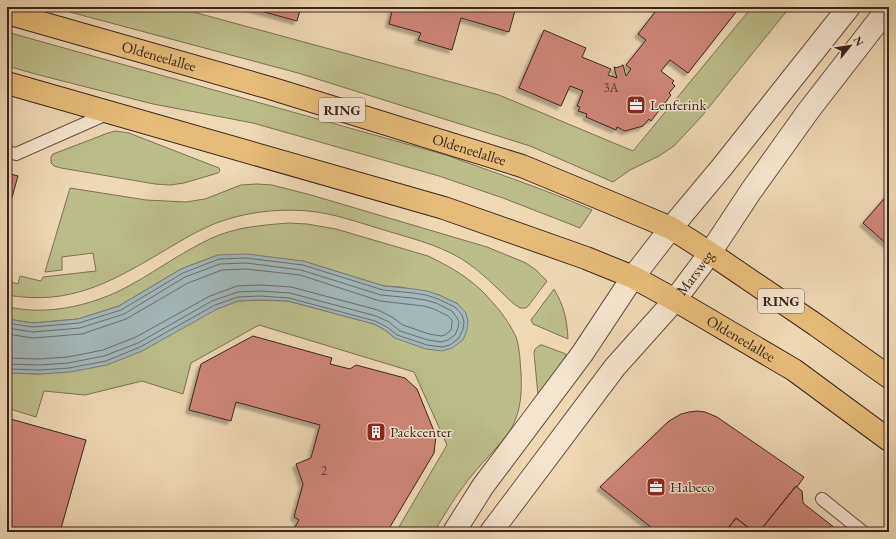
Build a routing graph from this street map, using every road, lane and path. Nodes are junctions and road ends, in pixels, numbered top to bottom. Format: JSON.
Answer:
{"nodes":[{"id":1,"x":849,"y":7,"type":"edge"},
{"id":2,"x":889,"y":7,"type":"edge"},
{"id":3,"x":7,"y":13,"type":"edge"},
{"id":4,"x":7,"y":82,"type":"edge"},
{"id":5,"x":109,"y":113,"type":"junction"},
{"id":6,"x":7,"y":152,"type":"edge"},
{"id":7,"x":671,"y":228,"type":"junction"},
{"id":8,"x":710,"y":253,"type":"junction"},
{"id":9,"x":633,"y":278,"type":"junction"},
{"id":10,"x":675,"y":300,"type":"junction"},
{"id":11,"x":889,"y":377,"type":"edge"},
{"id":12,"x":889,"y":440,"type":"edge"},
{"id":13,"x":822,"y":499,"type":"dead end"},
{"id":14,"x":454,"y":532,"type":"edge"},
{"id":15,"x":491,"y":532,"type":"edge"},
{"id":16,"x":863,"y":532,"type":"edge"}],
"edges":[{"from":1,"to":7,"type":"street"},
{"from":2,"to":8,"type":"street","name":"Marsweg"},
{"from":3,"to":7,"type":"main road","name":"Oldeneelallee","number":"RING"},
{"from":4,"to":5,"type":"main road","name":"Oldeneelallee"},
{"from":5,"to":6,"type":"lane"},
{"from":5,"to":9,"type":"main road","name":"Oldeneelallee"},
{"from":7,"to":8,"type":"main road","name":"Oldeneelallee","number":"RING"},
{"from":7,"to":9,"type":"street"},
{"from":8,"to":10,"type":"street","name":"Marsweg"},
{"from":8,"to":11,"type":"main road","name":"Oldeneelallee","number":"RING"},
{"from":9,"to":10,"type":"main road","name":"Oldeneelallee"},
{"from":9,"to":14,"type":"street"},
{"from":10,"to":12,"type":"main road","name":"Oldeneelallee"},
{"from":10,"to":15,"type":"street","name":"Marsweg"},
{"from":13,"to":16,"type":"lane"}]}
